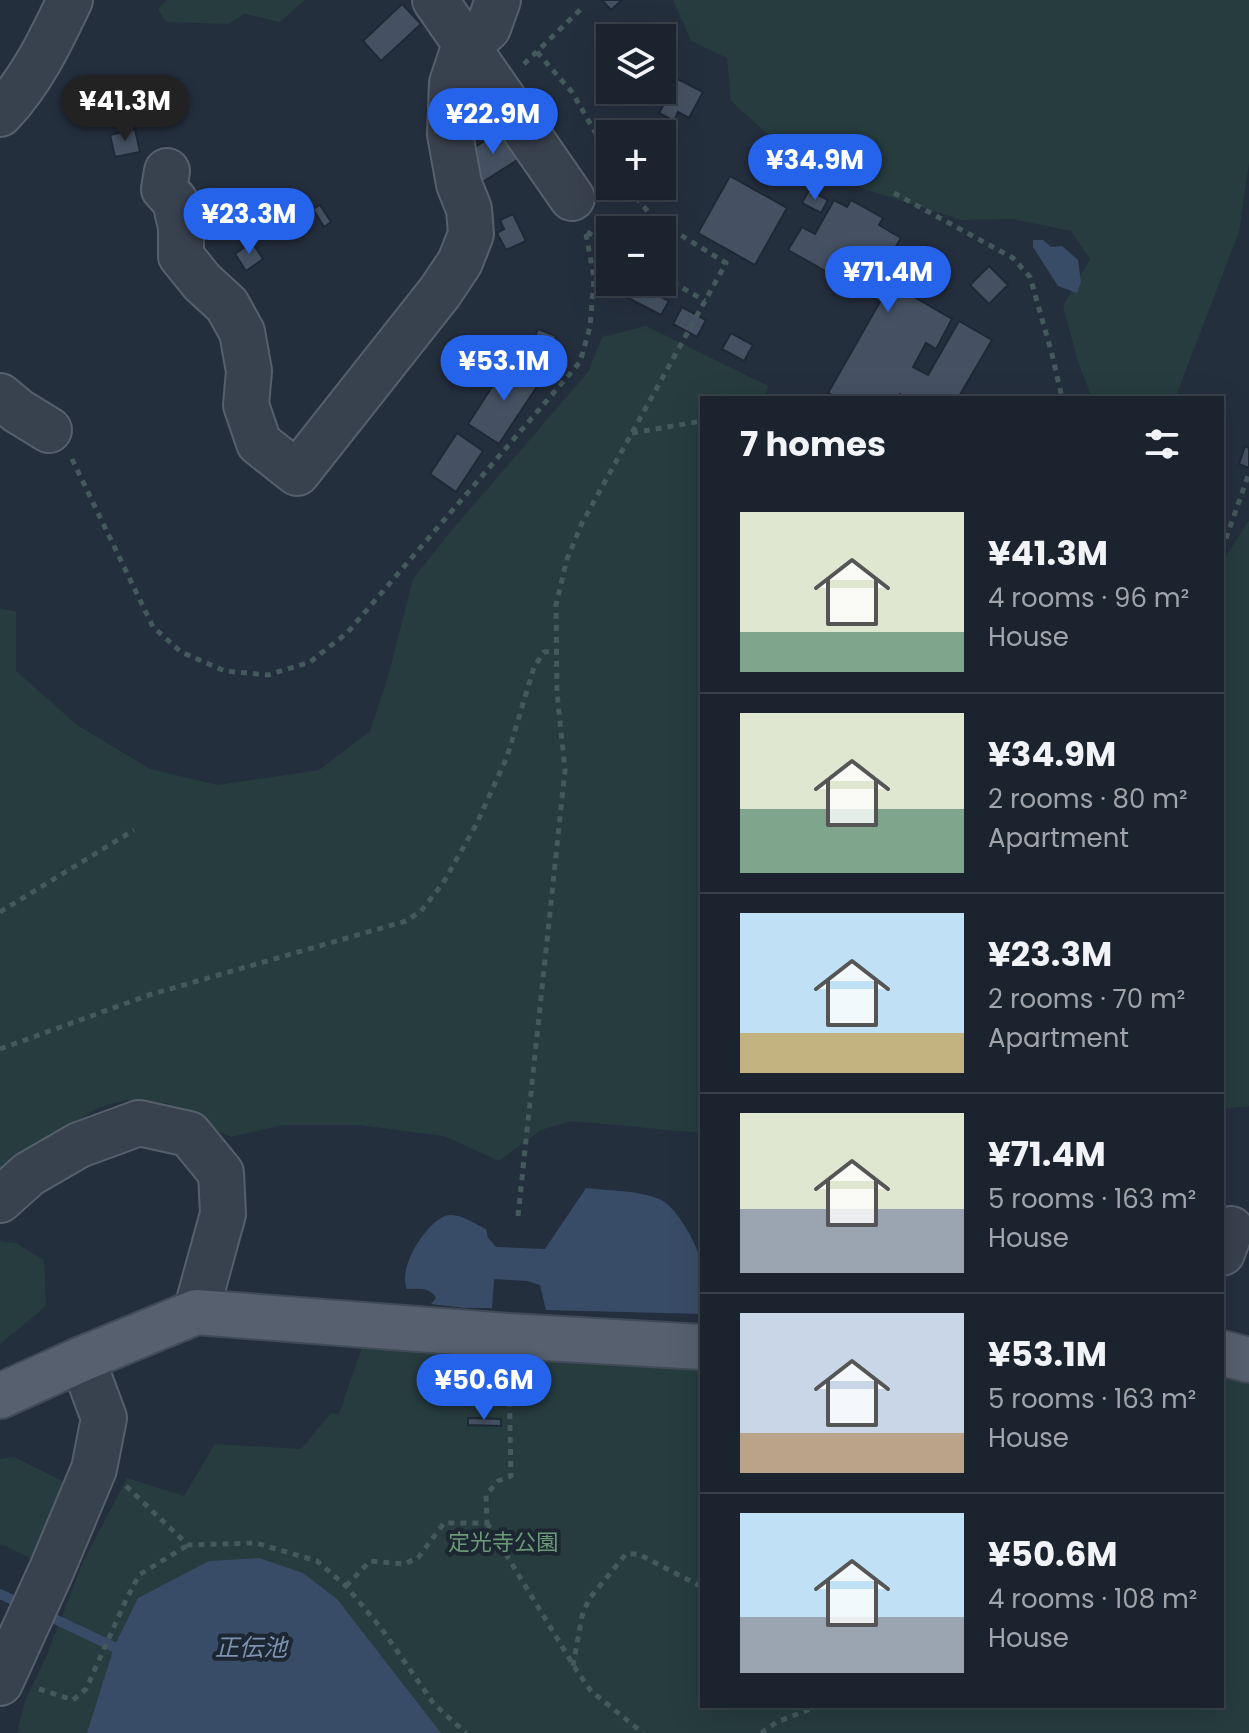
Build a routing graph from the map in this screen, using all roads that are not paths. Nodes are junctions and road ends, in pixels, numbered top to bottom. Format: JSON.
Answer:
{"nodes":[{"id":1,"x":70,"y":0,"type":"edge"},
{"id":2,"x":435,"y":0,"type":"edge"},
{"id":3,"x":498,"y":0,"type":"edge"},
{"id":4,"x":467,"y":46,"type":"junction"},
{"id":5,"x":0,"y":114,"type":"edge"},
{"id":6,"x":167,"y":171,"type":"dead end"},
{"id":7,"x":579,"y":215,"type":"road end"},
{"id":8,"x":0,"y":396,"type":"edge"},
{"id":9,"x":49,"y":430,"type":"road end"},
{"id":10,"x":0,"y":1200,"type":"edge"},
{"id":11,"x":196,"y":1312,"type":"junction"},
{"id":12,"x":700,"y":1347,"type":"edge"},
{"id":13,"x":1224,"y":1354,"type":"edge"},
{"id":14,"x":82,"y":1359,"type":"junction"},
{"id":15,"x":1249,"y":1360,"type":"edge"},
{"id":16,"x":0,"y":1396,"type":"edge"},
{"id":17,"x":18,"y":1686,"type":"edge"}],
"edges":[{"from":1,"to":5,"type":"street"},
{"from":2,"to":4,"type":"street"},
{"from":3,"to":4,"type":"street"},
{"from":4,"to":6,"type":"street"},
{"from":4,"to":7,"type":"street"},
{"from":8,"to":9,"type":"street"},
{"from":10,"to":11,"type":"street"},
{"from":11,"to":12,"type":"main road"},
{"from":11,"to":14,"type":"main road"},
{"from":13,"to":15,"type":"main road"},
{"from":14,"to":16,"type":"main road"},
{"from":14,"to":17,"type":"street"}]}
